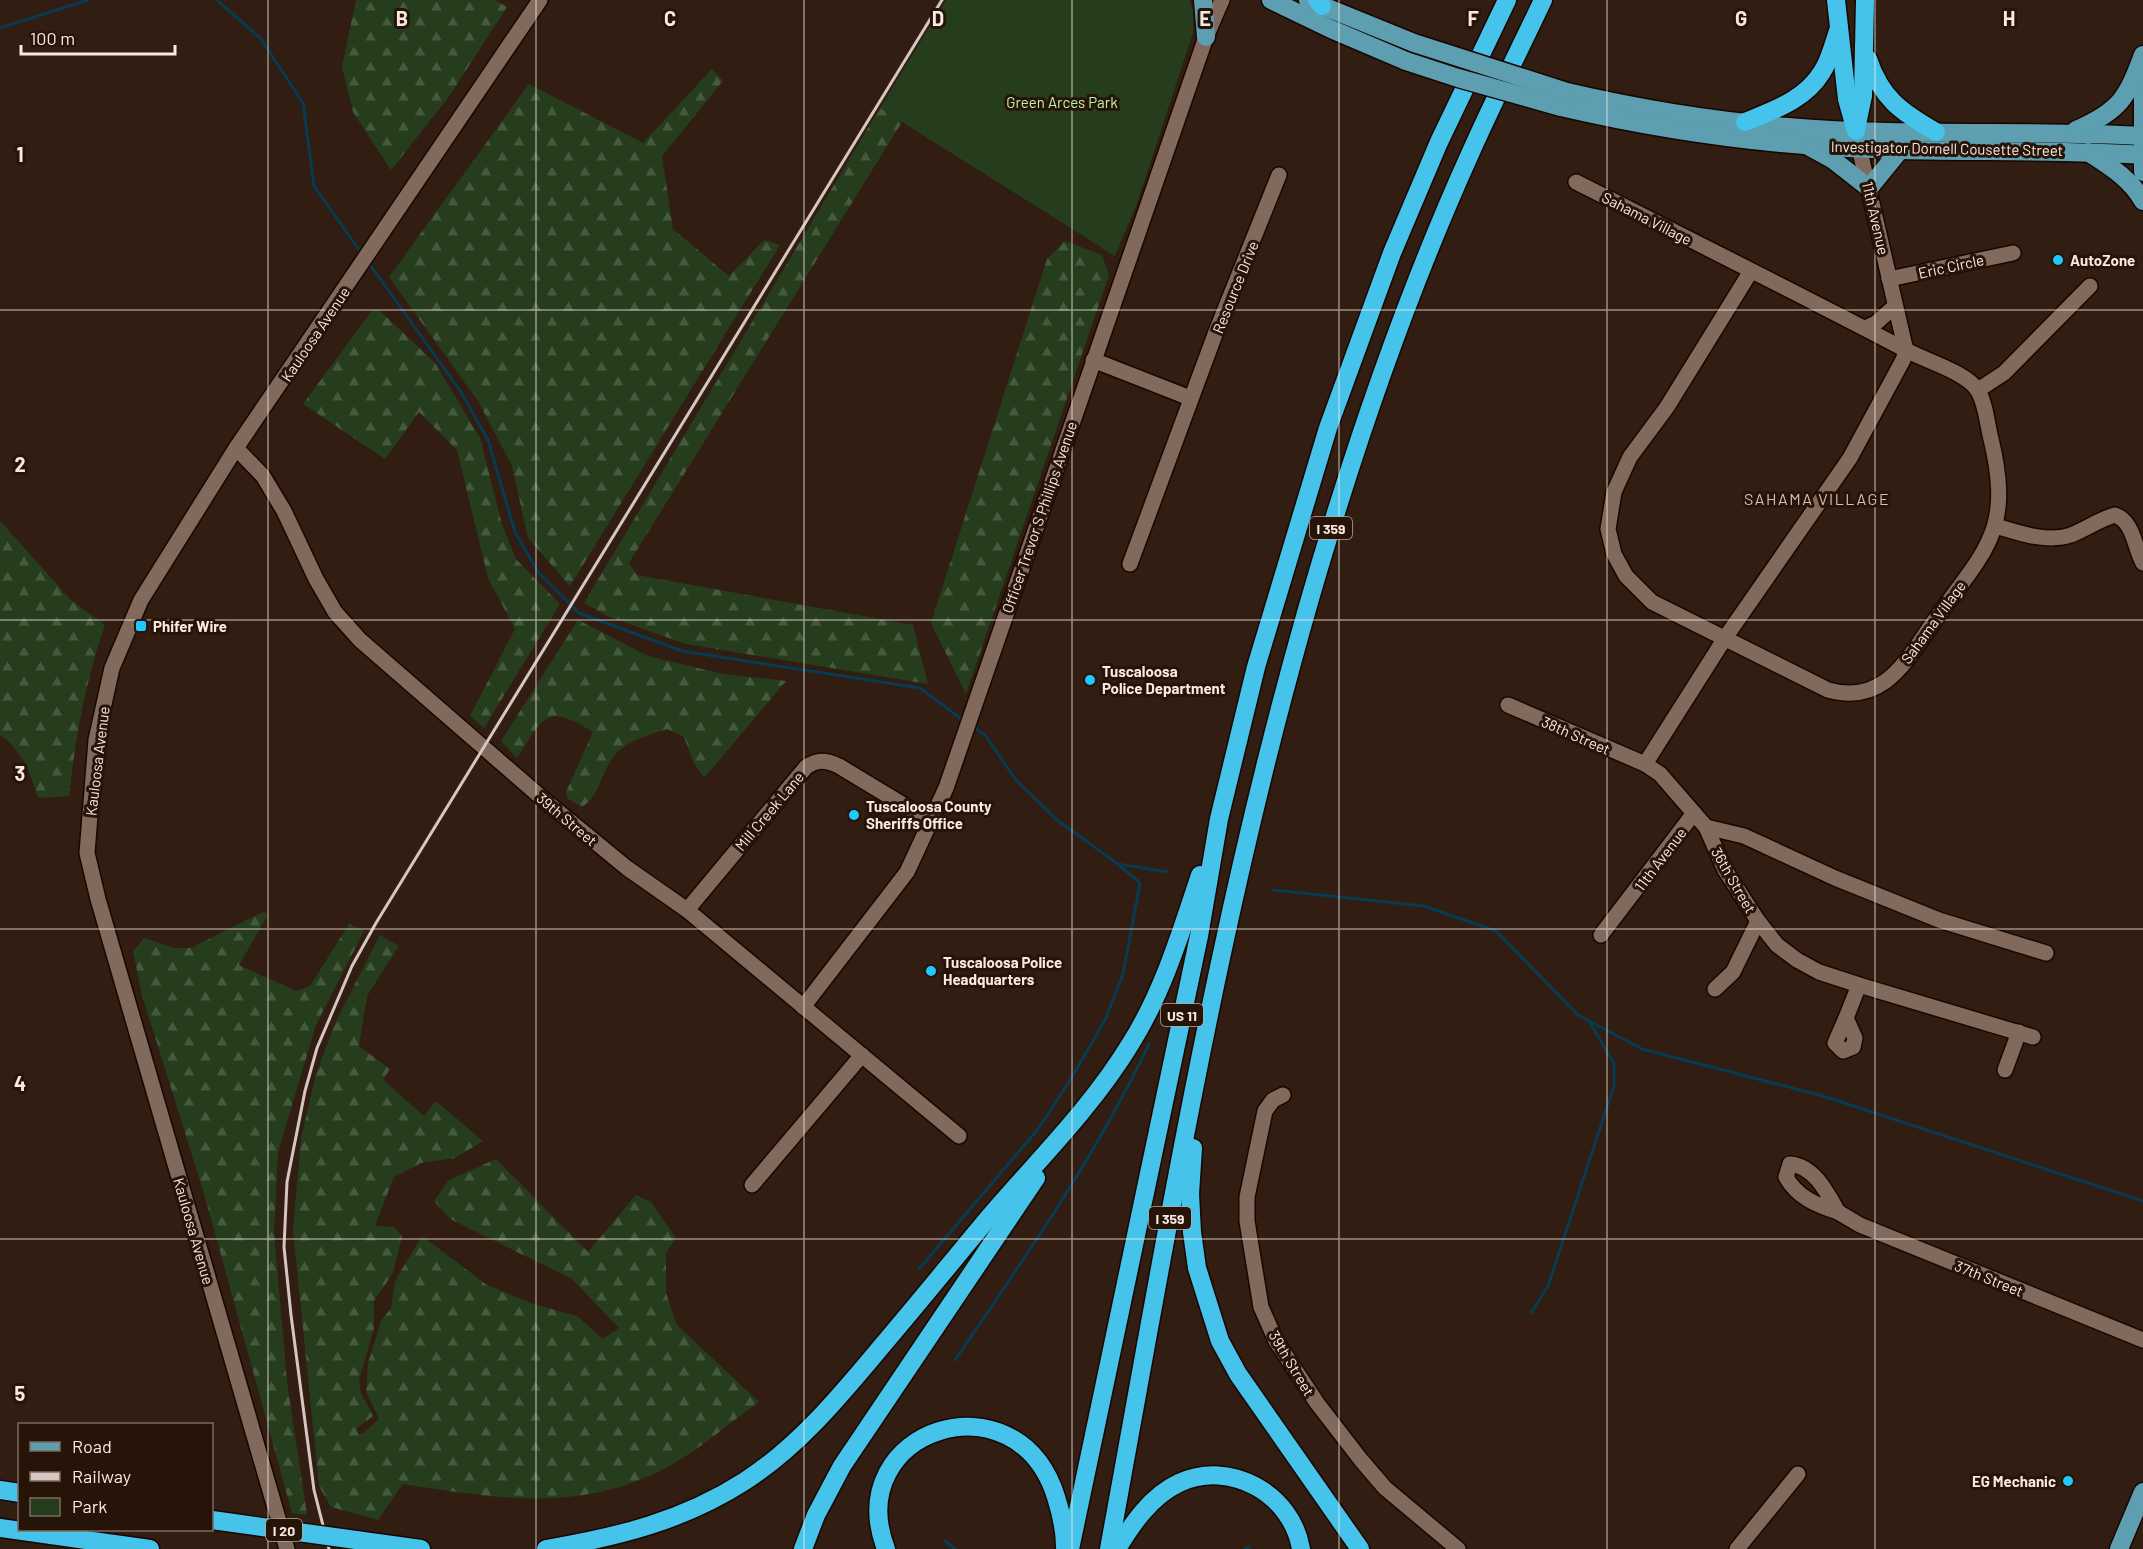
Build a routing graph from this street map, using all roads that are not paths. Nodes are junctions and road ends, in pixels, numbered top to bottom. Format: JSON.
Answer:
{"nodes":[{"id":1,"x":540,"y":0,"type":"edge"},
{"id":2,"x":1203,"y":0,"type":"edge"},
{"id":3,"x":1222,"y":0,"type":"edge"},
{"id":4,"x":1271,"y":0,"type":"edge"},
{"id":5,"x":1507,"y":0,"type":"edge"},
{"id":6,"x":1543,"y":0,"type":"edge"},
{"id":7,"x":1836,"y":0,"type":"edge"},
{"id":8,"x":1865,"y":0,"type":"edge"},
{"id":9,"x":1316,"y":2,"type":"edge"},
{"id":10,"x":1839,"y":28,"type":"junction"},
{"id":11,"x":1206,"y":37,"type":"junction"},
{"id":12,"x":1865,"y":50,"type":"junction"},
{"id":13,"x":2143,"y":55,"type":"edge"},
{"id":14,"x":2143,"y":83,"type":"edge"},
{"id":15,"x":1564,"y":99,"type":"junction"},
{"id":16,"x":1745,"y":122,"type":"junction"},
{"id":17,"x":1936,"y":132,"type":"junction"},
{"id":18,"x":2070,"y":133,"type":"junction"},
{"id":19,"x":1857,"y":139,"type":"junction"},
{"id":20,"x":1803,"y":144,"type":"junction"},
{"id":21,"x":1900,"y":150,"type":"junction"},
{"id":22,"x":2142,"y":151,"type":"edge"},
{"id":23,"x":2086,"y":152,"type":"junction"},
{"id":24,"x":1279,"y":175,"type":"dead end"},
{"id":25,"x":1576,"y":183,"type":"dead end"},
{"id":26,"x":1869,"y":188,"type":"junction"},
{"id":27,"x":2143,"y":201,"type":"edge"},
{"id":28,"x":2013,"y":253,"type":"dead end"},
{"id":29,"x":1751,"y":271,"type":"junction"},
{"id":30,"x":1889,"y":279,"type":"junction"},
{"id":31,"x":2090,"y":286,"type":"dead end"},
{"id":32,"x":1895,"y":306,"type":"junction"},
{"id":33,"x":1865,"y":328,"type":"junction"},
{"id":34,"x":1906,"y":351,"type":"junction"},
{"id":35,"x":1093,"y":360,"type":"junction"},
{"id":36,"x":1978,"y":390,"type":"junction"},
{"id":37,"x":1190,"y":398,"type":"junction"},
{"id":38,"x":236,"y":448,"type":"junction"},
{"id":39,"x":1996,"y":526,"type":"junction"},
{"id":40,"x":2143,"y":563,"type":"edge"},
{"id":41,"x":1130,"y":564,"type":"dead end"},
{"id":42,"x":1725,"y":638,"type":"junction"},
{"id":43,"x":1508,"y":705,"type":"dead end"},
{"id":44,"x":1645,"y":764,"type":"junction"},
{"id":45,"x":1694,"y":813,"type":"junction"},
{"id":46,"x":1219,"y":819,"type":"junction"},
{"id":47,"x":931,"y":824,"type":"junction"},
{"id":48,"x":1706,"y":827,"type":"junction"},
{"id":49,"x":687,"y":910,"type":"junction"},
{"id":50,"x":1758,"y":921,"type":"junction"},
{"id":51,"x":1601,"y":936,"type":"dead end"},
{"id":52,"x":2046,"y":953,"type":"dead end"},
{"id":53,"x":1858,"y":985,"type":"junction"},
{"id":54,"x":1715,"y":988,"type":"dead end"},
{"id":55,"x":804,"y":1007,"type":"junction"},
{"id":56,"x":1846,"y":1018,"type":"dead end"},
{"id":57,"x":862,"y":1055,"type":"junction"},
{"id":58,"x":2005,"y":1070,"type":"dead end"},
{"id":59,"x":1197,"y":1082,"type":"junction"},
{"id":60,"x":1282,"y":1095,"type":"dead end"},
{"id":61,"x":959,"y":1136,"type":"dead end"},
{"id":62,"x":1059,"y":1141,"type":"junction"},
{"id":63,"x":752,"y":1185,"type":"dead end"},
{"id":64,"x":1838,"y":1212,"type":"dead end"},
{"id":65,"x":2143,"y":1340,"type":"edge"},
{"id":66,"x":1798,"y":1474,"type":"dead end"},
{"id":67,"x":0,"y":1490,"type":"edge"},
{"id":68,"x":2143,"y":1492,"type":"edge"},
{"id":69,"x":18,"y":1493,"type":"edge"},
{"id":70,"x":2139,"y":1515,"type":"edge"},
{"id":71,"x":213,"y":1520,"type":"edge"},
{"id":72,"x":0,"y":1528,"type":"edge"},
{"id":73,"x":18,"y":1531,"type":"edge"},
{"id":74,"x":21,"y":1531,"type":"edge"},
{"id":75,"x":806,"y":1541,"type":"edge"},
{"id":76,"x":150,"y":1549,"type":"edge"},
{"id":77,"x":287,"y":1549,"type":"edge"},
{"id":78,"x":421,"y":1549,"type":"edge"},
{"id":79,"x":546,"y":1549,"type":"edge"},
{"id":80,"x":886,"y":1549,"type":"edge"},
{"id":81,"x":1065,"y":1549,"type":"edge"},
{"id":82,"x":1070,"y":1549,"type":"edge"},
{"id":83,"x":1109,"y":1549,"type":"edge"},
{"id":84,"x":1117,"y":1549,"type":"edge"},
{"id":85,"x":1301,"y":1549,"type":"edge"},
{"id":86,"x":1360,"y":1549,"type":"edge"},
{"id":87,"x":1458,"y":1549,"type":"edge"},
{"id":88,"x":1737,"y":1549,"type":"edge"},
{"id":89,"x":2119,"y":1549,"type":"edge"}],
"edges":[{"from":1,"to":38,"type":"street","name":"Kauloosa Avenue"},
{"from":2,"to":11,"type":"main road"},
{"from":3,"to":11,"type":"street","name":"Officer Trevor S Phillips Avenue"},
{"from":4,"to":15,"type":"main road","name":"Investigator Dornell Cousette Street","bridge":true},
{"from":5,"to":46,"type":"highway","number":"I 359"},
{"from":6,"to":59,"type":"highway","number":"I 359"},
{"from":7,"to":10,"type":"highway"},
{"from":8,"to":12,"type":"highway"},
{"from":9,"to":15,"type":"main road","name":"Investigator Dornell Cousette Street","bridge":true},
{"from":10,"to":16,"type":"highway"},
{"from":10,"to":19,"type":"highway"},
{"from":11,"to":35,"type":"street","name":"Officer Trevor S Phillips Avenue"},
{"from":12,"to":17,"type":"highway"},
{"from":12,"to":19,"type":"highway"},
{"from":13,"to":18,"type":"main road"},
{"from":14,"to":22,"type":"main road"},
{"from":15,"to":16,"type":"main road","name":"Investigator Dornell Cousette Street"},
{"from":15,"to":20,"type":"main road","name":"Investigator Dornell Cousette Street"},
{"from":16,"to":19,"type":"main road","name":"Investigator Dornell Cousette Street"},
{"from":17,"to":18,"type":"main road","name":"Investigator Dornell Cousette Street"},
{"from":17,"to":19,"type":"main road","name":"Investigator Dornell Cousette Street"},
{"from":18,"to":22,"type":"main road","name":"Investigator Dornell Cousette Street"},
{"from":19,"to":20,"type":"main road","name":"Investigator Dornell Cousette Street"},
{"from":19,"to":21,"type":"main road","name":"Investigator Dornell Cousette Street"},
{"from":19,"to":26,"type":"street","name":"11th Avenue"},
{"from":20,"to":26,"type":"main road"},
{"from":21,"to":23,"type":"main road","name":"Investigator Dornell Cousette Street"},
{"from":21,"to":26,"type":"main road"},
{"from":22,"to":23,"type":"main road","name":"Investigator Dornell Cousette Street"},
{"from":23,"to":27,"type":"main road"},
{"from":24,"to":37,"type":"street","name":"Resource Drive"},
{"from":25,"to":29,"type":"street","name":"Sahama Village"},
{"from":26,"to":30,"type":"street","name":"11th Avenue"},
{"from":28,"to":30,"type":"street","name":"Eric Circle"},
{"from":29,"to":33,"type":"street","name":"Sahama Village"},
{"from":29,"to":42,"type":"street","name":"Sahama Village"},
{"from":30,"to":32,"type":"street","name":"11th Avenue"},
{"from":31,"to":36,"type":"street"},
{"from":32,"to":33,"type":"street"},
{"from":32,"to":34,"type":"street","name":"11th Avenue"},
{"from":33,"to":34,"type":"street","name":"Sahama Village"},
{"from":34,"to":36,"type":"street","name":"Sahama Village"},
{"from":34,"to":42,"type":"street"},
{"from":35,"to":37,"type":"street"},
{"from":35,"to":47,"type":"street","name":"Officer Trevor S Phillips Avenue"},
{"from":36,"to":39,"type":"street","name":"Sahama Village"},
{"from":37,"to":41,"type":"street","name":"Resource Drive"},
{"from":38,"to":49,"type":"street","name":"39th Street"},
{"from":38,"to":77,"type":"street","name":"Kauloosa Avenue"},
{"from":39,"to":40,"type":"street"},
{"from":39,"to":42,"type":"street","name":"Sahama Village"},
{"from":42,"to":44,"type":"street"},
{"from":43,"to":44,"type":"street","name":"38th Street"},
{"from":44,"to":45,"type":"street","name":"11th Avenue"},
{"from":45,"to":48,"type":"street"},
{"from":45,"to":51,"type":"street","name":"11th Avenue"},
{"from":46,"to":62,"type":"highway"},
{"from":46,"to":82,"type":"highway","number":"US 11"},
{"from":47,"to":49,"type":"street","name":"Mill Creek Lane"},
{"from":47,"to":55,"type":"street","name":"Officer Trevor S Phillips Avenue"},
{"from":48,"to":50,"type":"street","name":"36th Street"},
{"from":48,"to":52,"type":"street","name":"36th Street"},
{"from":49,"to":55,"type":"street","name":"39th Street"},
{"from":50,"to":53,"type":"street","name":"36th Street"},
{"from":50,"to":54,"type":"street"},
{"from":53,"to":56,"type":"street"},
{"from":53,"to":58,"type":"street","name":"36th Street"},
{"from":55,"to":57,"type":"street","name":"39th Street"},
{"from":57,"to":61,"type":"street","name":"39th Street"},
{"from":57,"to":63,"type":"street"},
{"from":59,"to":83,"type":"highway","number":"I 359"},
{"from":59,"to":86,"type":"highway"},
{"from":60,"to":87,"type":"street","name":"39th Street"},
{"from":62,"to":75,"type":"highway"},
{"from":62,"to":79,"type":"highway"},
{"from":64,"to":65,"type":"street","name":"37th Street"},
{"from":66,"to":88,"type":"street"},
{"from":67,"to":69,"type":"highway"},
{"from":68,"to":70,"type":"main road"},
{"from":70,"to":89,"type":"main road"},
{"from":71,"to":78,"type":"highway","number":"I 20","bridge":true},
{"from":72,"to":73,"type":"highway"},
{"from":74,"to":76,"type":"highway"},
{"from":80,"to":81,"type":"highway"},
{"from":84,"to":85,"type":"highway"}]}
